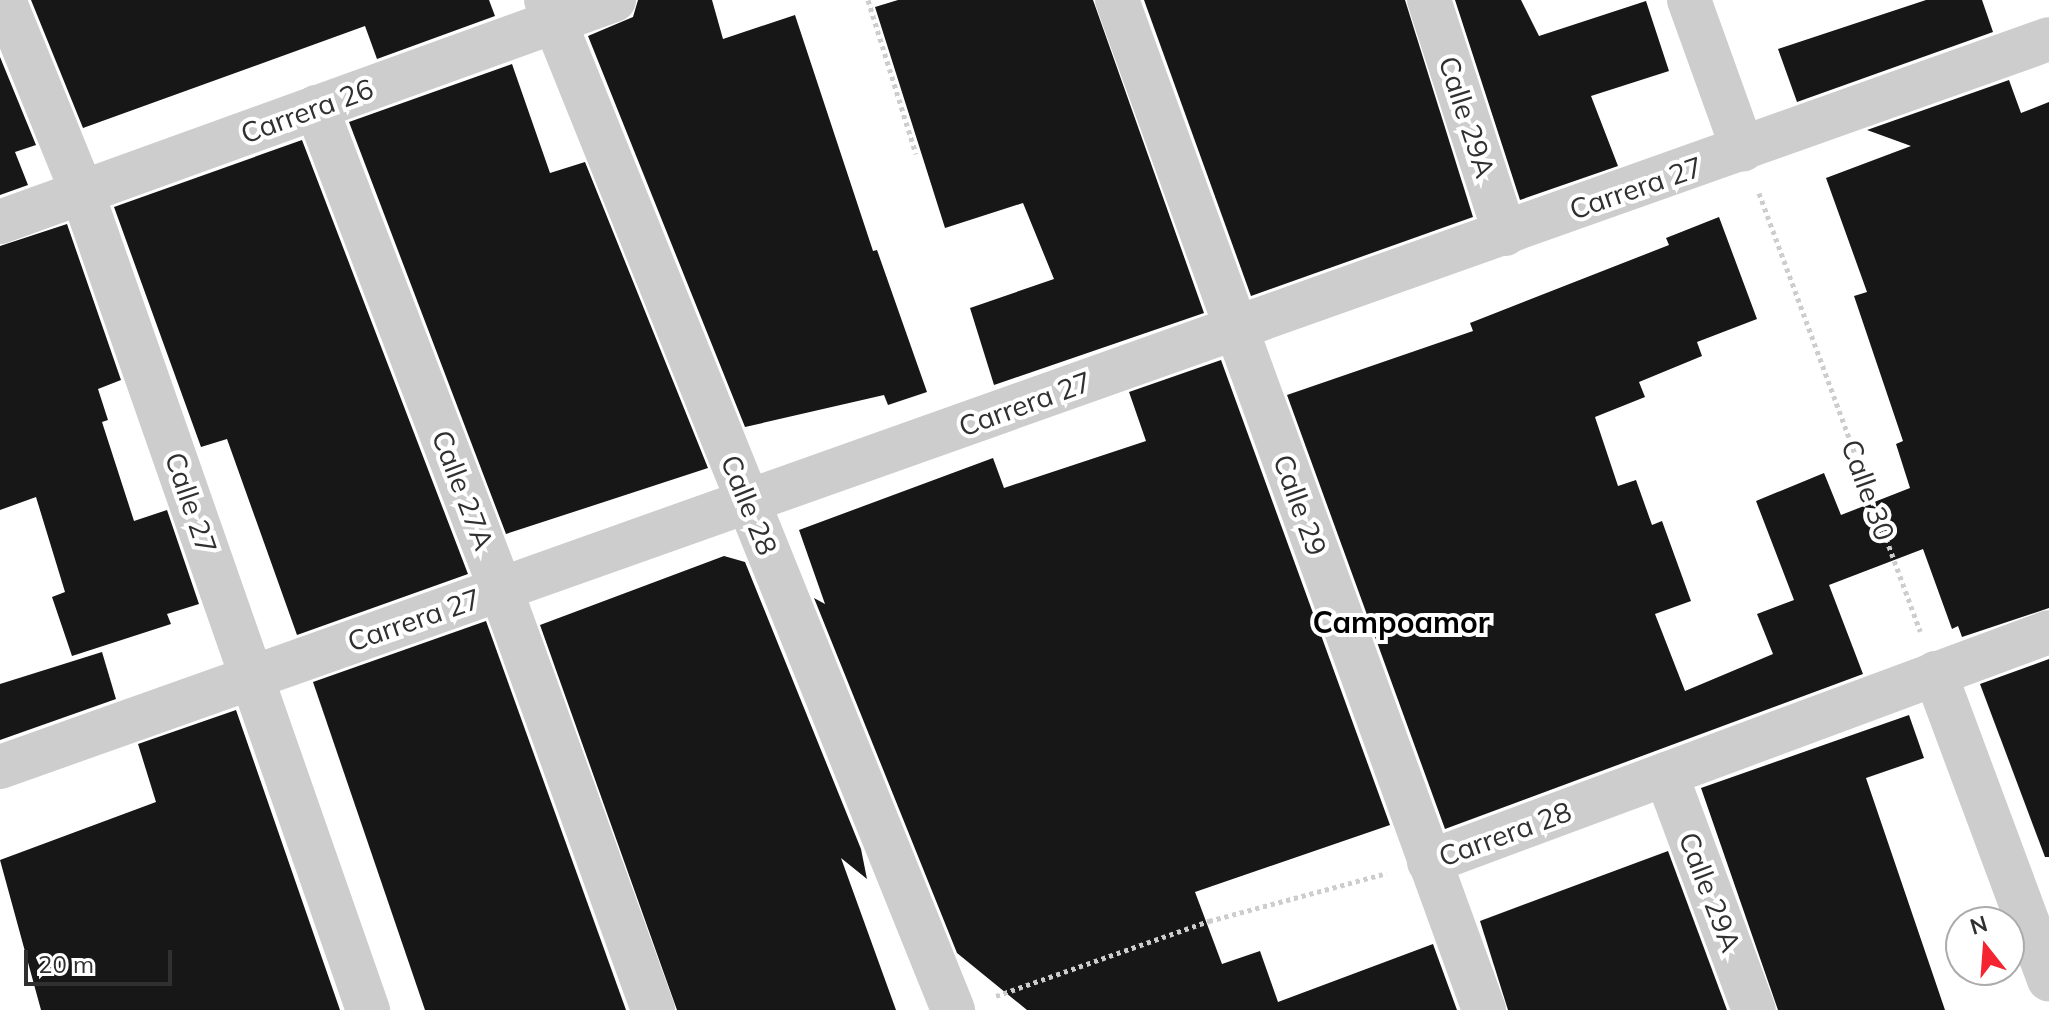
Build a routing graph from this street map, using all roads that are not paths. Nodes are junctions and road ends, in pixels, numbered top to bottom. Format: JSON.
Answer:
{"nodes":[{"id":1,"x":4,"y":0,"type":"edge"},
{"id":2,"x":614,"y":0,"type":"edge"},
{"id":3,"x":1117,"y":0,"type":"edge"},
{"id":4,"x":1429,"y":0,"type":"edge"},
{"id":5,"x":1689,"y":0,"type":"edge"},
{"id":6,"x":550,"y":11,"type":"edge"},
{"id":7,"x":2049,"y":39,"type":"edge"},
{"id":8,"x":316,"y":107,"type":"junction"},
{"id":9,"x":1743,"y":150,"type":"junction"},
{"id":10,"x":82,"y":192,"type":"junction"},
{"id":11,"x":0,"y":222,"type":"edge"},
{"id":12,"x":1505,"y":234,"type":"junction"},
{"id":13,"x":1236,"y":329,"type":"junction"},
{"id":14,"x":747,"y":502,"type":"junction"},
{"id":15,"x":501,"y":590,"type":"junction"},
{"id":16,"x":2049,"y":632,"type":"edge"},
{"id":17,"x":1935,"y":673,"type":"junction"},
{"id":18,"x":251,"y":675,"type":"junction"},
{"id":19,"x":0,"y":767,"type":"edge"},
{"id":20,"x":1666,"y":774,"type":"junction"},
{"id":21,"x":1429,"y":862,"type":"junction"},
{"id":22,"x":2049,"y":979,"type":"edge"},
{"id":23,"x":368,"y":1010,"type":"edge"},
{"id":24,"x":653,"y":1010,"type":"edge"},
{"id":25,"x":953,"y":1010,"type":"edge"},
{"id":26,"x":1484,"y":1010,"type":"edge"},
{"id":27,"x":1754,"y":1010,"type":"edge"}],
"edges":[{"from":1,"to":10,"type":"street","name":"Calle 27"},
{"from":2,"to":6,"type":"street","name":"Carrera 26"},
{"from":3,"to":13,"type":"street","name":"Calle 29"},
{"from":4,"to":12,"type":"street","name":"Calle 29A"},
{"from":5,"to":9,"type":"street"},
{"from":6,"to":8,"type":"street","name":"Carrera 26"},
{"from":6,"to":14,"type":"street","name":"Calle 28"},
{"from":7,"to":9,"type":"street","name":"Carrera 27"},
{"from":8,"to":10,"type":"street","name":"Carrera 26"},
{"from":8,"to":15,"type":"street","name":"Calle 27A"},
{"from":9,"to":12,"type":"street","name":"Carrera 27"},
{"from":10,"to":11,"type":"street","name":"Carrera 26"},
{"from":10,"to":18,"type":"street","name":"Calle 27"},
{"from":12,"to":13,"type":"street","name":"Carrera 27"},
{"from":13,"to":14,"type":"street","name":"Carrera 27"},
{"from":13,"to":21,"type":"street","name":"Calle 29"},
{"from":14,"to":15,"type":"street","name":"Carrera 27"},
{"from":14,"to":25,"type":"street","name":"Calle 28"},
{"from":15,"to":18,"type":"street","name":"Carrera 27"},
{"from":15,"to":24,"type":"street","name":"Calle 27A"},
{"from":16,"to":17,"type":"street","name":"Carrera 28"},
{"from":17,"to":20,"type":"street","name":"Carrera 28"},
{"from":17,"to":22,"type":"street"},
{"from":18,"to":19,"type":"street","name":"Carrera 27"},
{"from":18,"to":23,"type":"street","name":"Calle 27"},
{"from":20,"to":21,"type":"street","name":"Carrera 28"},
{"from":20,"to":27,"type":"street","name":"Calle 29A"},
{"from":21,"to":26,"type":"street","name":"Calle 29"}]}
